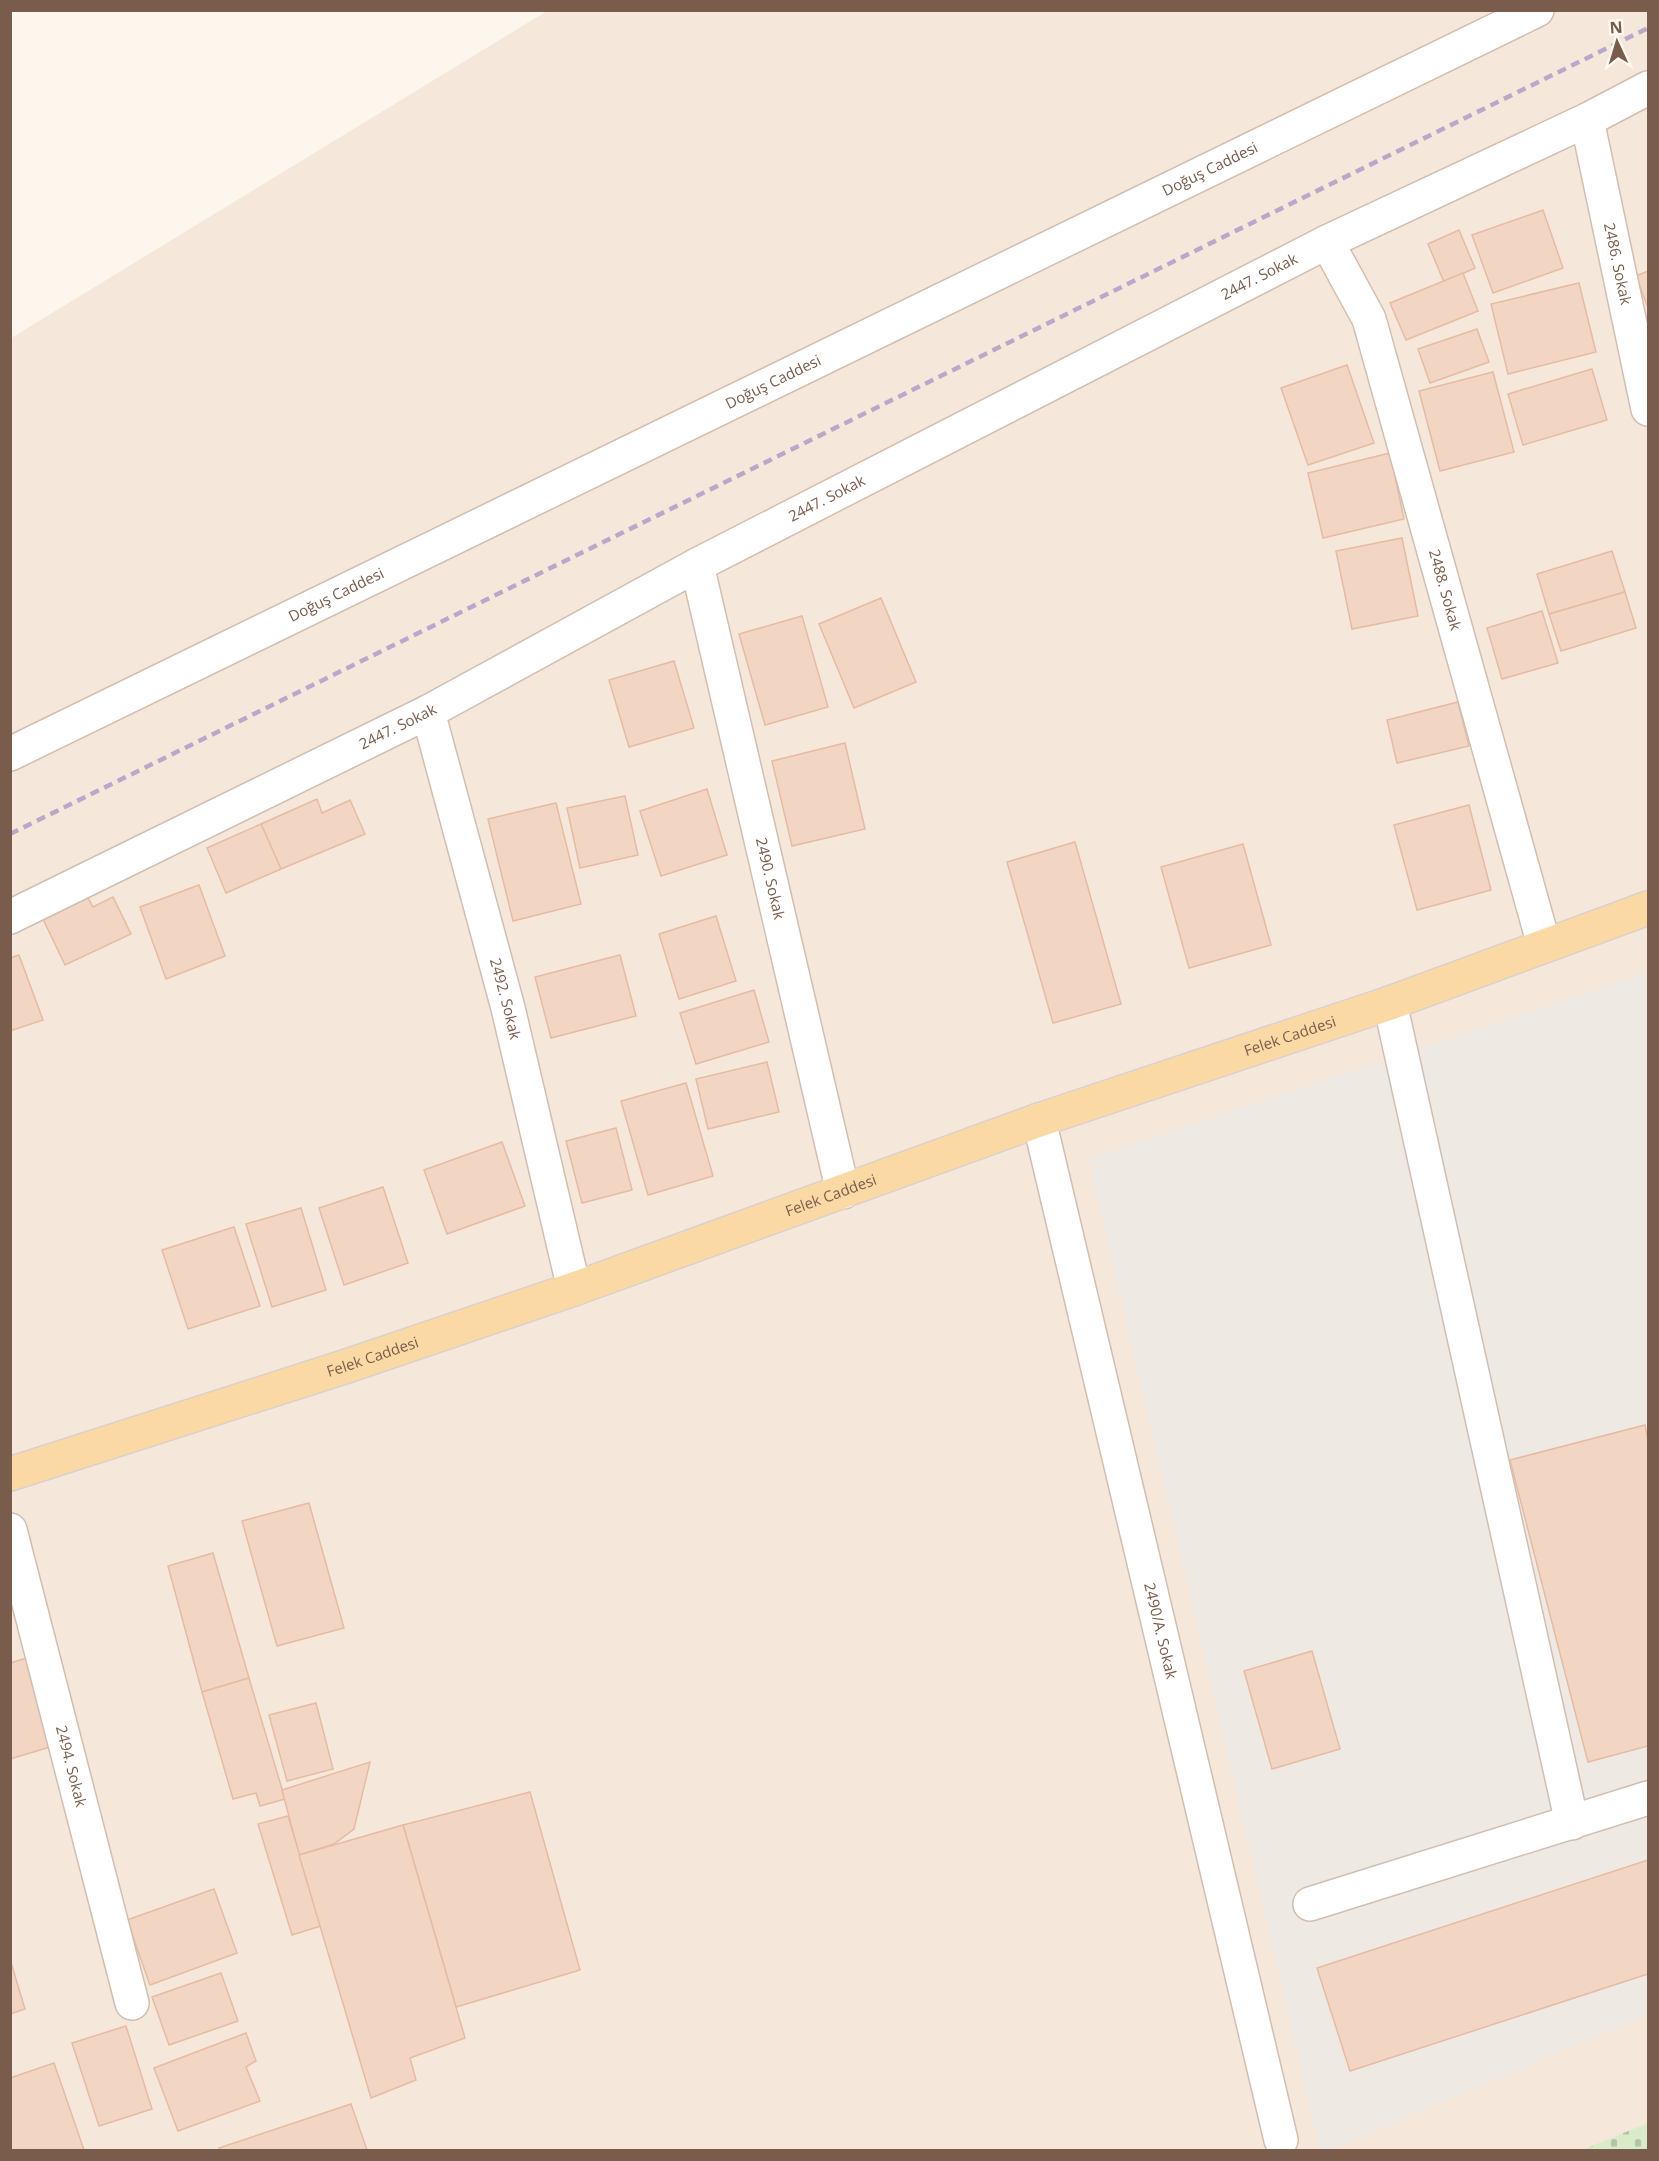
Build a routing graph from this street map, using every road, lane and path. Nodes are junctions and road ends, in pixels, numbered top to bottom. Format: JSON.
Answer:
{"nodes":[{"id":1,"x":1537,"y":10,"type":"edge"},
{"id":2,"x":1648,"y":88,"type":"edge"},
{"id":3,"x":1587,"y":120,"type":"junction"},
{"id":4,"x":1328,"y":243,"type":"junction"},
{"id":5,"x":1648,"y":409,"type":"edge"},
{"id":6,"x":696,"y":565,"type":"junction"},
{"id":7,"x":428,"y":712,"type":"junction"},
{"id":8,"x":10,"y":754,"type":"edge"},
{"id":9,"x":1648,"y":908,"type":"edge"},
{"id":10,"x":10,"y":917,"type":"edge"},
{"id":11,"x":1544,"y":945,"type":"junction"},
{"id":12,"x":1390,"y":1003,"type":"junction"},
{"id":13,"x":1039,"y":1120,"type":"junction"},
{"id":14,"x":843,"y":1192,"type":"junction"},
{"id":15,"x":574,"y":1289,"type":"junction"},
{"id":16,"x":10,"y":1474,"type":"edge"},
{"id":17,"x":10,"y":1530,"type":"edge"},
{"id":18,"x":1648,"y":1798,"type":"edge"},
{"id":19,"x":1572,"y":1823,"type":"junction"},
{"id":20,"x":1310,"y":1904,"type":"dead end"},
{"id":21,"x":132,"y":2003,"type":"dead end"},
{"id":22,"x":1281,"y":2140,"type":"dead end"}],
"edges":[{"from":1,"to":8,"type":"street","name":"Doğuş Caddesi"},
{"from":2,"to":3,"type":"street","name":"2447. Sokak"},
{"from":3,"to":4,"type":"street","name":"2447. Sokak"},
{"from":3,"to":5,"type":"street","name":"2486. Sokak"},
{"from":4,"to":6,"type":"street","name":"2447. Sokak"},
{"from":4,"to":11,"type":"street","name":"2488. Sokak"},
{"from":6,"to":7,"type":"street","name":"2447. Sokak"},
{"from":6,"to":14,"type":"street","name":"2490. Sokak"},
{"from":7,"to":10,"type":"street","name":"2447. Sokak"},
{"from":7,"to":15,"type":"street","name":"2492. Sokak"},
{"from":9,"to":11,"type":"main road","name":"Felek Caddesi"},
{"from":11,"to":12,"type":"main road","name":"Felek Caddesi"},
{"from":12,"to":13,"type":"main road","name":"Felek Caddesi"},
{"from":12,"to":19,"type":"street"},
{"from":13,"to":14,"type":"main road","name":"Felek Caddesi"},
{"from":13,"to":22,"type":"street","name":"2490/A. Sokak"},
{"from":14,"to":15,"type":"main road","name":"Felek Caddesi"},
{"from":15,"to":16,"type":"main road","name":"Felek Caddesi"},
{"from":17,"to":21,"type":"street","name":"2494. Sokak"},
{"from":18,"to":19,"type":"street"},
{"from":19,"to":20,"type":"street"}]}
